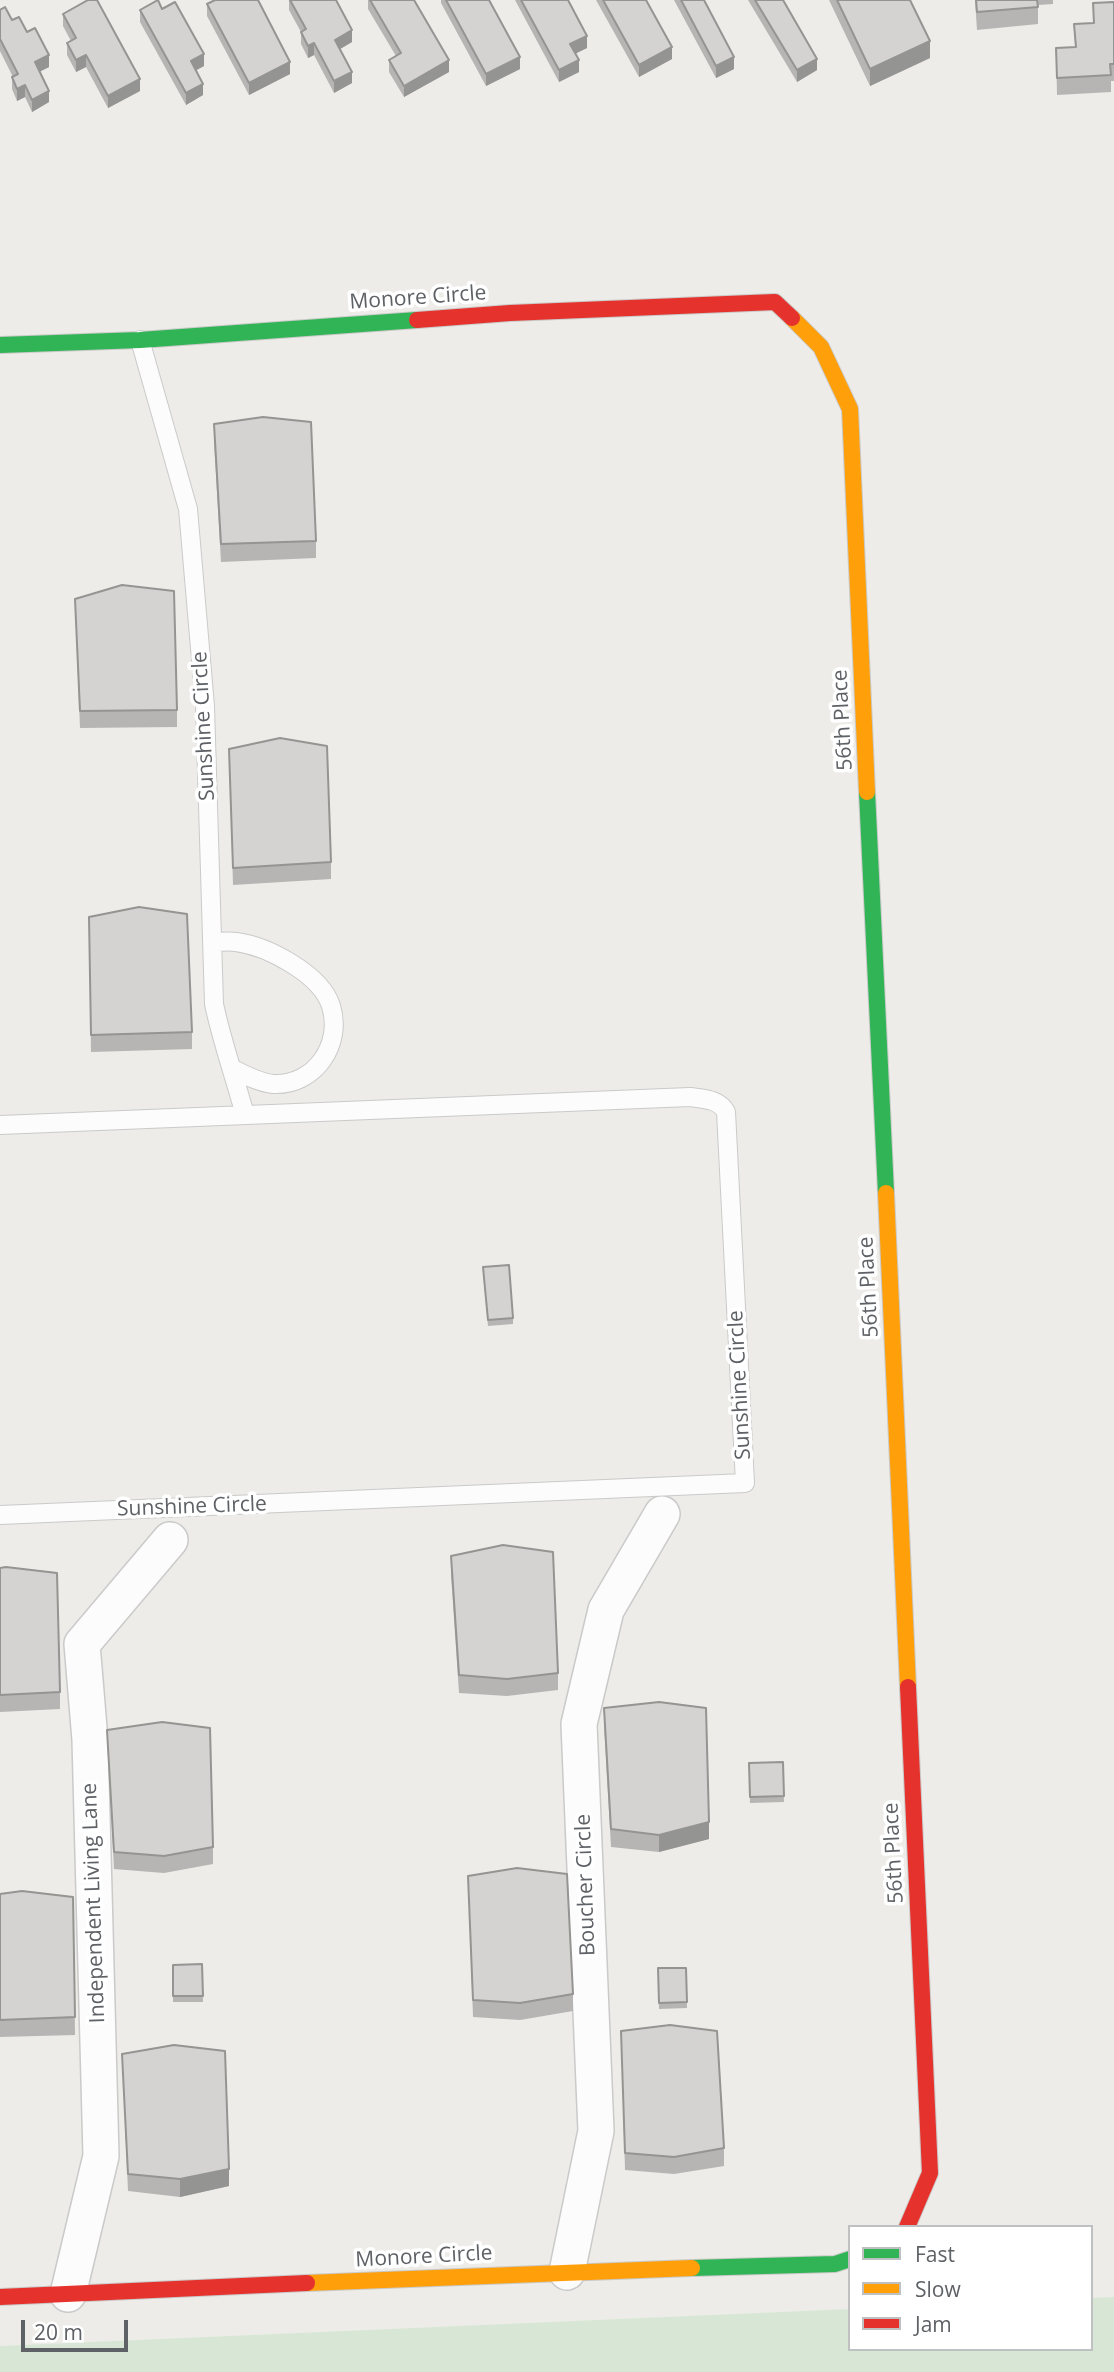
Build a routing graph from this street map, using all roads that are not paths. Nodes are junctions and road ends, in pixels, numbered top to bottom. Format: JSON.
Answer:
{"nodes":[{"id":1,"x":140,"y":340,"type":"junction"},
{"id":2,"x":0,"y":345,"type":"edge"},
{"id":3,"x":821,"y":347,"type":"joint"},
{"id":4,"x":214,"y":942,"type":"junction"},
{"id":5,"x":233,"y":1069,"type":"junction"},
{"id":6,"x":246,"y":1115,"type":"junction"},
{"id":7,"x":0,"y":1125,"type":"edge"},
{"id":8,"x":662,"y":1514,"type":"dead end"},
{"id":9,"x":0,"y":1515,"type":"edge"},
{"id":10,"x":170,"y":1540,"type":"dead end"},
{"id":11,"x":908,"y":2225,"type":"edge"},
{"id":12,"x":848,"y":2260,"type":"edge"},
{"id":13,"x":567,"y":2272,"type":"junction"},
{"id":14,"x":68,"y":2294,"type":"junction"},
{"id":15,"x":0,"y":2297,"type":"edge"}],
"edges":[{"from":1,"to":2,"type":"street","name":"Monore Circle"},
{"from":1,"to":3,"type":"street","name":"Monore Circle"},
{"from":1,"to":4,"type":"lane","name":"Sunshine Circle"},
{"from":3,"to":11,"type":"street","name":"56th Place"},
{"from":4,"to":5,"type":"lane","name":"Sunshine Circle"},
{"from":4,"to":5,"type":"lane"},
{"from":5,"to":6,"type":"lane","name":"Sunshine Circle"},
{"from":6,"to":7,"type":"lane","name":"Sunshine Circle"},
{"from":6,"to":9,"type":"lane","name":"Sunshine Circle"},
{"from":8,"to":13,"type":"street","name":"Boucher Circle"},
{"from":10,"to":14,"type":"street","name":"Independent Living Lane"},
{"from":12,"to":13,"type":"street","name":"Monore Circle"},
{"from":13,"to":14,"type":"street","name":"Monore Circle"},
{"from":14,"to":15,"type":"street","name":"Monore Circle"}]}
